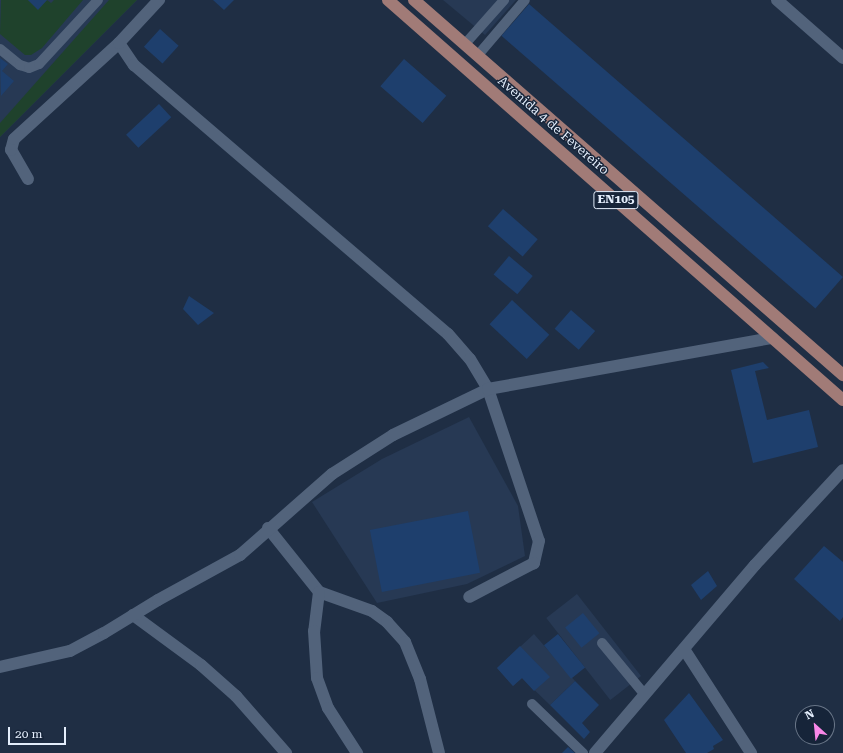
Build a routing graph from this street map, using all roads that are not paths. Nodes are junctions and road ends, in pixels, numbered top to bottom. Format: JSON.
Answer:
{"nodes":[{"id":1,"x":98,"y":0,"type":"edge"},
{"id":2,"x":159,"y":0,"type":"edge"},
{"id":3,"x":388,"y":0,"type":"edge"},
{"id":4,"x":414,"y":0,"type":"edge"},
{"id":5,"x":504,"y":0,"type":"edge"},
{"id":6,"x":525,"y":0,"type":"edge"},
{"id":7,"x":777,"y":0,"type":"edge"},
{"id":8,"x":119,"y":43,"type":"junction"},
{"id":9,"x":465,"y":44,"type":"junction"},
{"id":10,"x":0,"y":49,"type":"edge"},
{"id":11,"x":478,"y":55,"type":"junction"},
{"id":12,"x":843,"y":58,"type":"edge"},
{"id":13,"x":28,"y":179,"type":"dead end"},
{"id":14,"x":772,"y":338,"type":"junction"},
{"id":15,"x":843,"y":375,"type":"edge"},
{"id":16,"x":488,"y":389,"type":"junction"},
{"id":17,"x":843,"y":400,"type":"edge"},
{"id":18,"x":843,"y":470,"type":"edge"},
{"id":19,"x":268,"y":528,"type":"junction"},
{"id":20,"x":319,"y":592,"type":"junction"},
{"id":21,"x":469,"y":597,"type":"dead end"},
{"id":22,"x":133,"y":615,"type":"junction"},
{"id":23,"x":602,"y":643,"type":"dead end"},
{"id":24,"x":684,"y":649,"type":"junction"},
{"id":25,"x":0,"y":667,"type":"edge"},
{"id":26,"x":645,"y":695,"type":"junction"},
{"id":27,"x":532,"y":704,"type":"dead end"},
{"id":28,"x":286,"y":753,"type":"edge"},
{"id":29,"x":357,"y":753,"type":"edge"},
{"id":30,"x":439,"y":753,"type":"edge"},
{"id":31,"x":583,"y":753,"type":"edge"},
{"id":32,"x":595,"y":753,"type":"edge"},
{"id":33,"x":751,"y":753,"type":"edge"}],
"edges":[{"from":1,"to":10,"type":"lane"},
{"from":2,"to":8,"type":"street"},
{"from":3,"to":14,"type":"main road","name":"Avenida 4 de Fevereiro","number":"EN105"},
{"from":4,"to":9,"type":"main road","name":"Avenida 4 de Fevereiro","number":"EN105"},
{"from":5,"to":9,"type":"lane"},
{"from":6,"to":11,"type":"lane"},
{"from":7,"to":12,"type":"street"},
{"from":8,"to":13,"type":"street"},
{"from":8,"to":16,"type":"street"},
{"from":9,"to":11,"type":"main road","name":"Avenida 4 de Fevereiro","number":"EN105"},
{"from":11,"to":15,"type":"main road","name":"Avenida 4 de Fevereiro","number":"EN105"},
{"from":14,"to":16,"type":"street"},
{"from":14,"to":17,"type":"main road","name":"Avenida 4 de Fevereiro","number":"EN105"},
{"from":16,"to":19,"type":"street"},
{"from":16,"to":21,"type":"street"},
{"from":18,"to":24,"type":"street"},
{"from":19,"to":20,"type":"street"},
{"from":19,"to":22,"type":"street"},
{"from":20,"to":29,"type":"street"},
{"from":20,"to":30,"type":"street"},
{"from":22,"to":25,"type":"street"},
{"from":22,"to":28,"type":"street"},
{"from":23,"to":26,"type":"lane"},
{"from":24,"to":26,"type":"street"},
{"from":24,"to":33,"type":"street"},
{"from":26,"to":32,"type":"street"},
{"from":27,"to":31,"type":"lane"}]}
